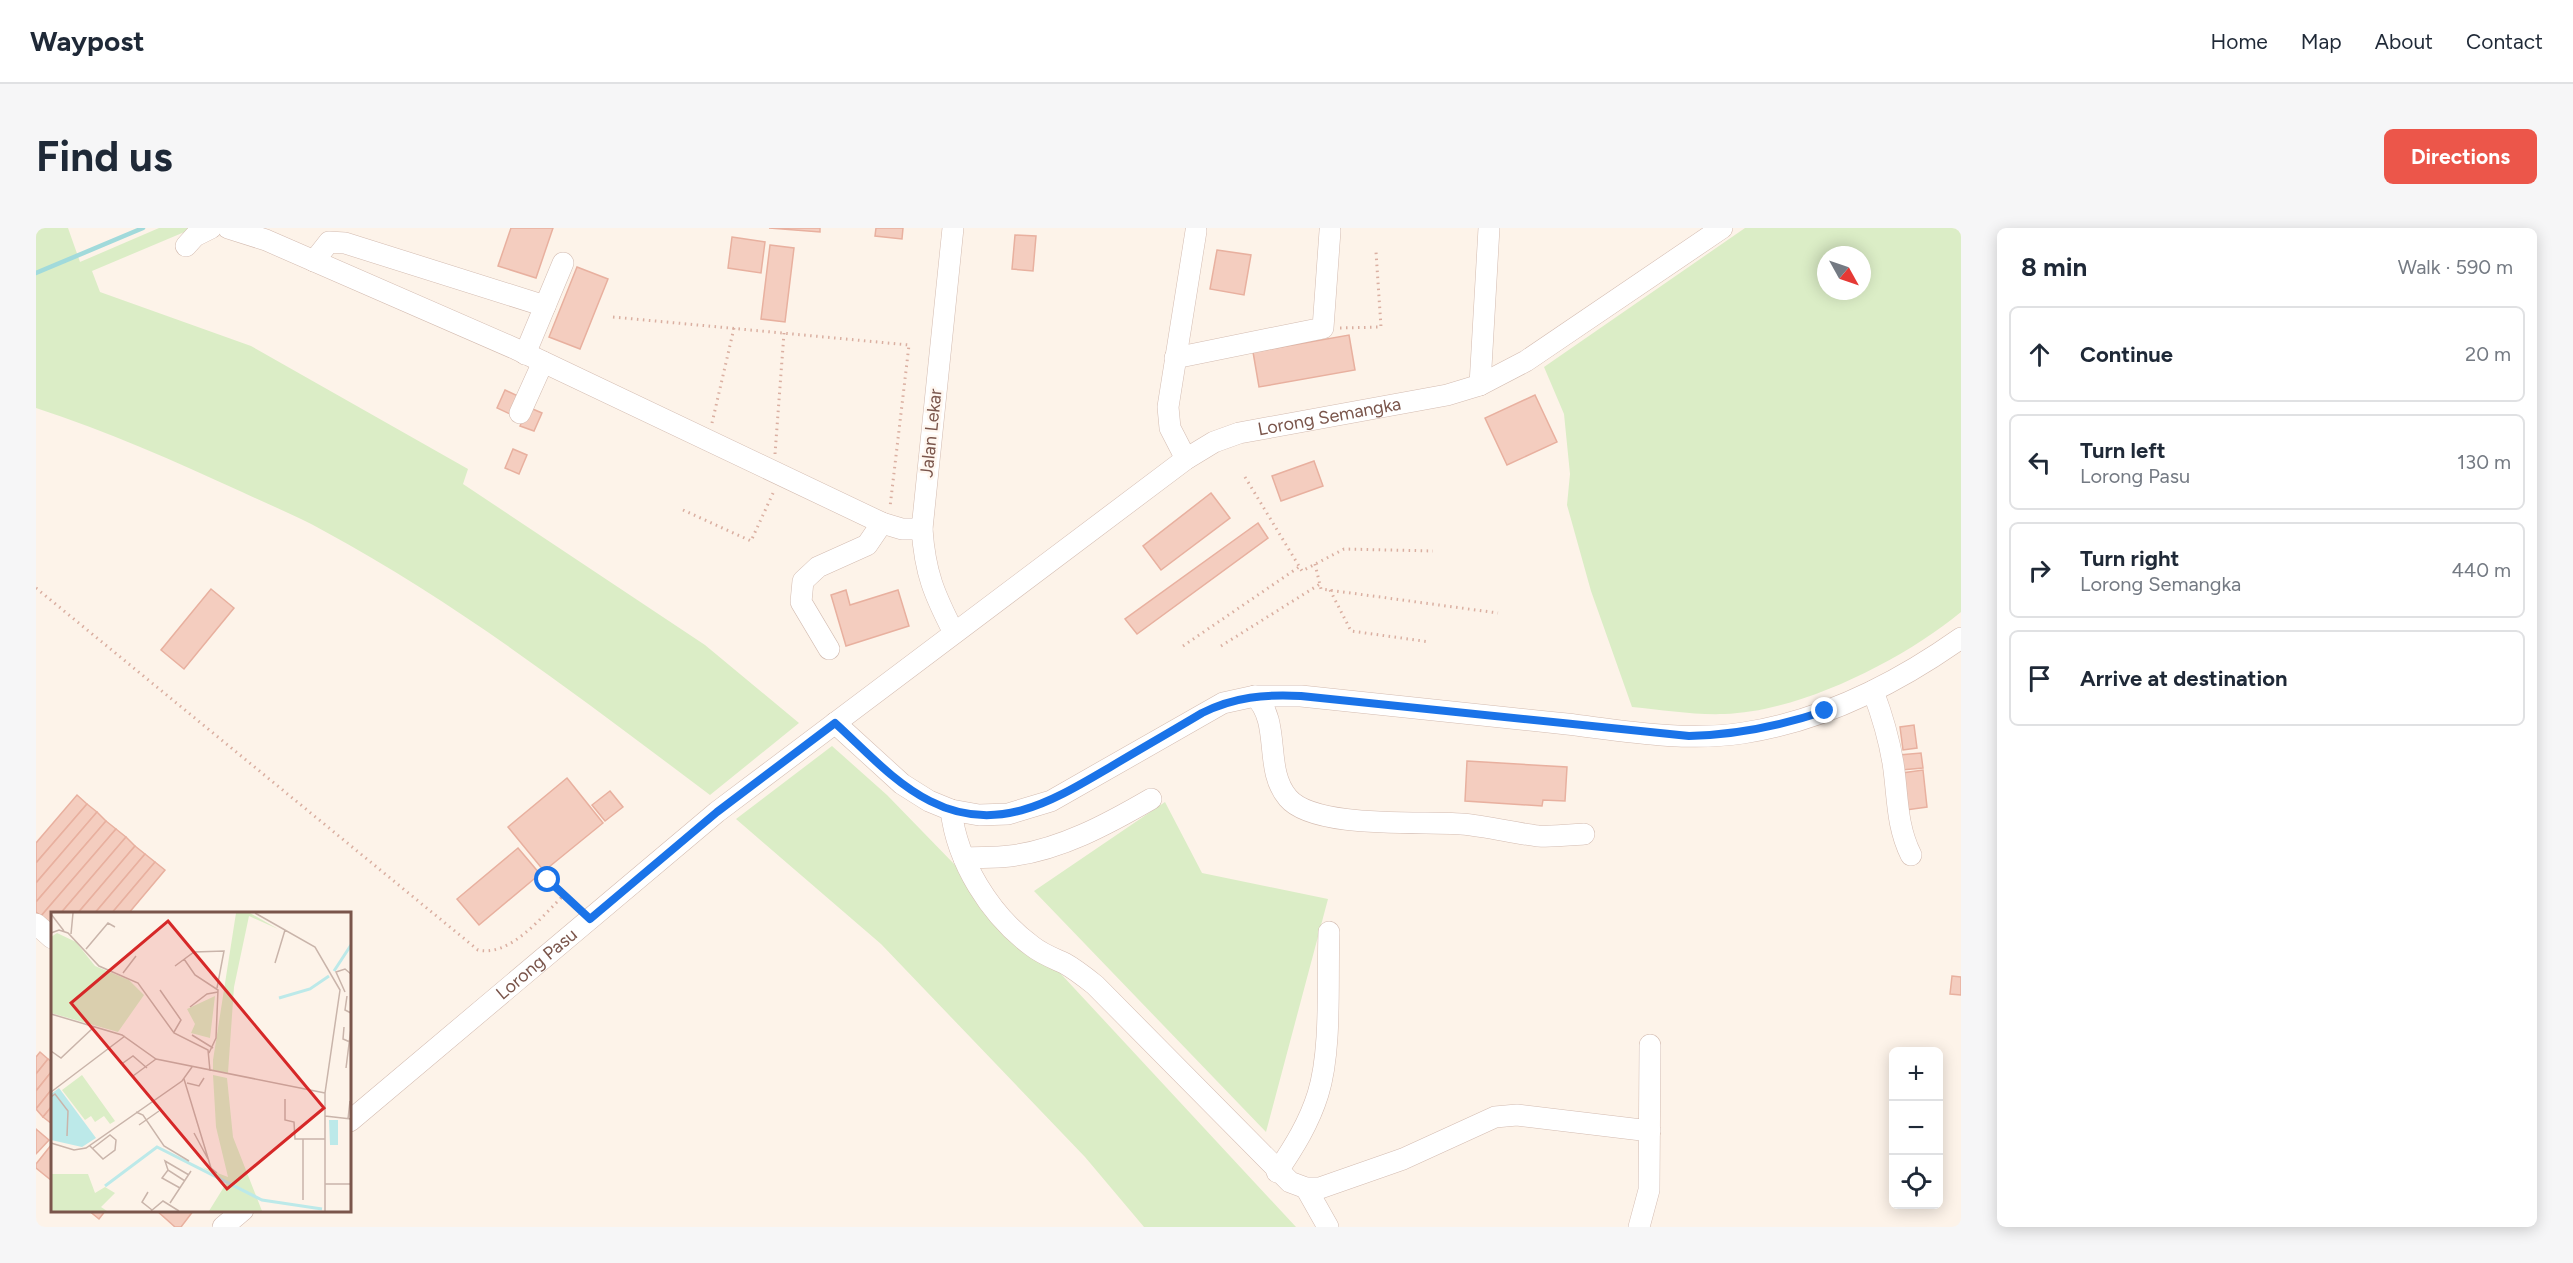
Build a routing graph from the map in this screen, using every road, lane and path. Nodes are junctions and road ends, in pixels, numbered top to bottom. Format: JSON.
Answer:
{"nodes":[{"id":1,"x":211,"y":228,"type":"edge"},
{"id":2,"x":228,"y":228,"type":"edge"},
{"id":3,"x":953,"y":228,"type":"edge"},
{"id":4,"x":1489,"y":228,"type":"edge"},
{"id":5,"x":1722,"y":228,"type":"edge"},
{"id":6,"x":1196,"y":231,"type":"dead end"},
{"id":7,"x":1330,"y":231,"type":"dead end"},
{"id":8,"x":1696,"y":237,"type":"edge"},
{"id":9,"x":186,"y":246,"type":"dead end"},
{"id":10,"x":1376,"y":252,"type":"dead end"},
{"id":11,"x":314,"y":261,"type":"junction"},
{"id":12,"x":563,"y":264,"type":"dead end"},
{"id":13,"x":545,"y":306,"type":"junction"},
{"id":14,"x":613,"y":317,"type":"dead end"},
{"id":15,"x":734,"y":328,"type":"junction"},
{"id":16,"x":1323,"y":328,"type":"junction"},
{"id":17,"x":784,"y":333,"type":"junction"},
{"id":18,"x":534,"y":358,"type":"junction"},
{"id":19,"x":1175,"y":358,"type":"junction"},
{"id":20,"x":1480,"y":385,"type":"junction"},
{"id":21,"x":520,"y":413,"type":"dead end"},
{"id":22,"x":708,"y":442,"type":"junction"},
{"id":23,"x":1186,"y":459,"type":"junction"},
{"id":24,"x":777,"y":474,"type":"junction"},
{"id":25,"x":1245,"y":477,"type":"dead end"},
{"id":26,"x":683,"y":510,"type":"dead end"},
{"id":27,"x":882,"y":523,"type":"junction"},
{"id":28,"x":922,"y":529,"type":"junction"},
{"id":29,"x":1433,"y":551,"type":"dead end"},
{"id":30,"x":1315,"y":564,"type":"junction"},
{"id":31,"x":1299,"y":567,"type":"junction"},
{"id":32,"x":1320,"y":584,"type":"junction"},
{"id":33,"x":36,"y":588,"type":"edge"},
{"id":34,"x":1330,"y":590,"type":"junction"},
{"id":35,"x":1498,"y":613,"type":"dead end"},
{"id":36,"x":954,"y":633,"type":"junction"},
{"id":37,"x":1961,"y":638,"type":"edge"},
{"id":38,"x":1430,"y":642,"type":"dead end"},
{"id":39,"x":1183,"y":646,"type":"dead end"},
{"id":40,"x":1221,"y":646,"type":"dead end"},
{"id":41,"x":829,"y":649,"type":"dead end"},
{"id":42,"x":1873,"y":691,"type":"junction"},
{"id":43,"x":1255,"y":696,"type":"junction"},
{"id":44,"x":835,"y":723,"type":"junction"},
{"id":45,"x":1151,"y":800,"type":"dead end"},
{"id":46,"x":951,"y":810,"type":"junction"},
{"id":47,"x":1584,"y":834,"type":"dead end"},
{"id":48,"x":1911,"y":855,"type":"dead end"},
{"id":49,"x":964,"y":858,"type":"junction"},
{"id":50,"x":548,"y":880,"type":"dead end"},
{"id":51,"x":564,"y":895,"type":"junction"},
{"id":52,"x":590,"y":919,"type":"junction"},
{"id":53,"x":36,"y":924,"type":"edge"},
{"id":54,"x":1329,"y":932,"type":"dead end"},
{"id":55,"x":51,"y":937,"type":"edge"},
{"id":56,"x":1650,"y":1045,"type":"dead end"},
{"id":57,"x":351,"y":1120,"type":"edge"},
{"id":58,"x":1650,"y":1131,"type":"junction"},
{"id":59,"x":1277,"y":1172,"type":"junction"},
{"id":60,"x":1306,"y":1188,"type":"junction"},
{"id":61,"x":241,"y":1212,"type":"edge"},
{"id":62,"x":223,"y":1227,"type":"edge"},
{"id":63,"x":1328,"y":1227,"type":"edge"},
{"id":64,"x":1639,"y":1227,"type":"edge"}],
"edges":[{"from":1,"to":9,"type":"street"},
{"from":2,"to":11,"type":"street"},
{"from":3,"to":28,"type":"street","name":"Jalan Lekar"},
{"from":4,"to":20,"type":"street"},
{"from":5,"to":8,"type":"street","name":"Lorong Semangka"},
{"from":6,"to":19,"type":"street"},
{"from":7,"to":16,"type":"street"},
{"from":8,"to":20,"type":"street","name":"Lorong Semangka"},
{"from":10,"to":16,"type":"path"},
{"from":11,"to":13,"type":"street"},
{"from":11,"to":18,"type":"street"},
{"from":12,"to":13,"type":"street"},
{"from":13,"to":18,"type":"street"},
{"from":14,"to":15,"type":"path"},
{"from":15,"to":17,"type":"path"},
{"from":15,"to":22,"type":"path"},
{"from":16,"to":19,"type":"street"},
{"from":17,"to":24,"type":"path"},
{"from":17,"to":27,"type":"path"},
{"from":18,"to":21,"type":"street"},
{"from":18,"to":22,"type":"street"},
{"from":19,"to":23,"type":"street"},
{"from":20,"to":23,"type":"street","name":"Lorong Semangka"},
{"from":22,"to":24,"type":"street"},
{"from":23,"to":36,"type":"street","name":"Lorong Semangka"},
{"from":24,"to":26,"type":"path"},
{"from":24,"to":27,"type":"street"},
{"from":25,"to":31,"type":"path"},
{"from":27,"to":28,"type":"street"},
{"from":27,"to":41,"type":"street"},
{"from":28,"to":36,"type":"street","name":"Jalan Lekar"},
{"from":29,"to":30,"type":"path"},
{"from":30,"to":31,"type":"path"},
{"from":30,"to":32,"type":"path"},
{"from":31,"to":39,"type":"path"},
{"from":32,"to":34,"type":"path"},
{"from":32,"to":40,"type":"path"},
{"from":33,"to":51,"type":"path"},
{"from":34,"to":35,"type":"path"},
{"from":34,"to":38,"type":"path"},
{"from":36,"to":44,"type":"street","name":"Lorong Pasu"},
{"from":37,"to":42,"type":"street"},
{"from":42,"to":43,"type":"street"},
{"from":42,"to":48,"type":"street"},
{"from":43,"to":46,"type":"street"},
{"from":43,"to":47,"type":"street"},
{"from":44,"to":46,"type":"street"},
{"from":44,"to":52,"type":"street","name":"Lorong Pasu"},
{"from":45,"to":49,"type":"street"},
{"from":46,"to":49,"type":"street"},
{"from":49,"to":59,"type":"street"},
{"from":50,"to":51,"type":"path"},
{"from":51,"to":52,"type":"path"},
{"from":52,"to":57,"type":"street","name":"Lorong Pasu"},
{"from":53,"to":55,"type":"street"},
{"from":54,"to":59,"type":"street"},
{"from":56,"to":58,"type":"street"},
{"from":58,"to":60,"type":"street"},
{"from":58,"to":64,"type":"street"},
{"from":59,"to":60,"type":"street"},
{"from":60,"to":63,"type":"street"},
{"from":61,"to":62,"type":"street"}]}
